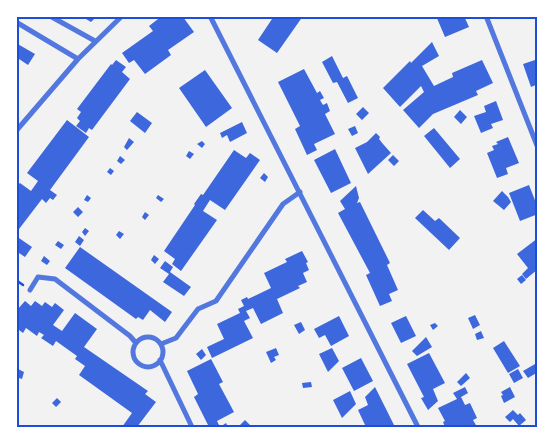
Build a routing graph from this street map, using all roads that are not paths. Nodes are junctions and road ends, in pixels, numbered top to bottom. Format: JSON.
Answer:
{"nodes":[{"id":1,"x":50,"y":16,"type":"edge"},
{"id":2,"x":122,"y":16,"type":"edge"},
{"id":3,"x":210,"y":16,"type":"edge"},
{"id":4,"x":486,"y":16,"type":"edge"},
{"id":5,"x":16,"y":22,"type":"edge"},
{"id":6,"x":95,"y":41,"type":"junction"},
{"id":7,"x":78,"y":59,"type":"junction"},
{"id":8,"x":16,"y":131,"type":"edge"},
{"id":9,"x":538,"y":148,"type":"edge"},
{"id":10,"x":300,"y":192,"type":"junction"},
{"id":11,"x":30,"y":290,"type":"dead end"},
{"id":12,"x":136,"y":343,"type":"junction"},
{"id":13,"x":161,"y":344,"type":"junction"},
{"id":14,"x":160,"y":360,"type":"junction"},
{"id":15,"x":192,"y":427,"type":"edge"},
{"id":16,"x":418,"y":427,"type":"edge"}],
"edges":[{"from":1,"to":6,"type":"street"},
{"from":2,"to":6,"type":"street"},
{"from":3,"to":10,"type":"street"},
{"from":4,"to":9,"type":"street"},
{"from":5,"to":7,"type":"street"},
{"from":6,"to":7,"type":"street"},
{"from":7,"to":8,"type":"street"},
{"from":10,"to":13,"type":"street"},
{"from":10,"to":16,"type":"street"},
{"from":11,"to":12,"type":"street"},
{"from":12,"to":13,"type":"street"},
{"from":12,"to":14,"type":"street"},
{"from":13,"to":14,"type":"street"},
{"from":14,"to":15,"type":"street"}]}
